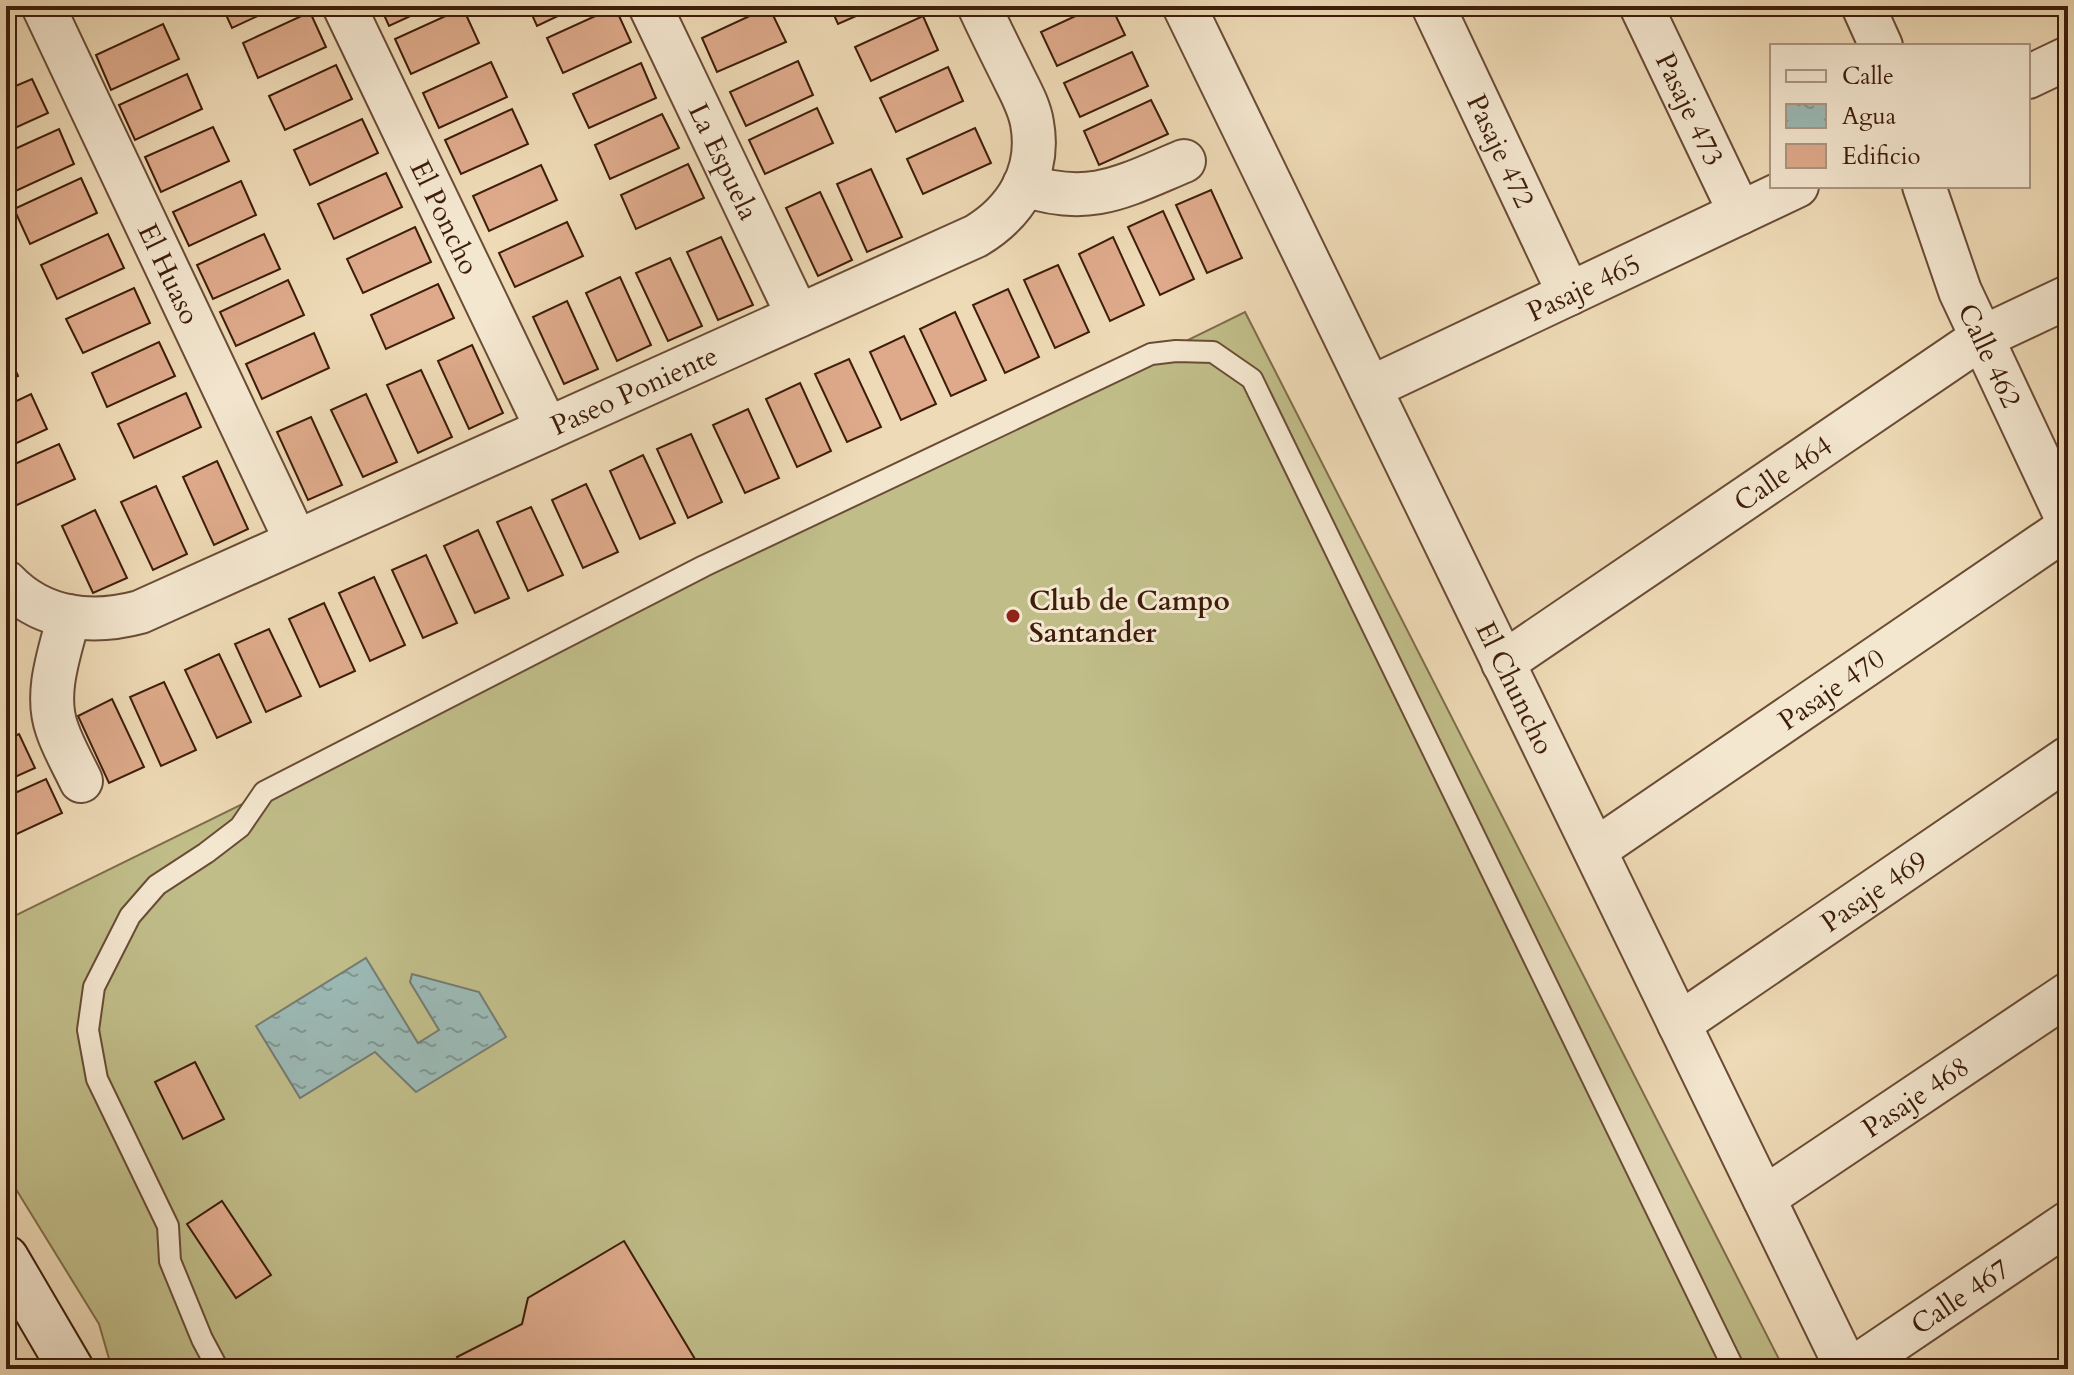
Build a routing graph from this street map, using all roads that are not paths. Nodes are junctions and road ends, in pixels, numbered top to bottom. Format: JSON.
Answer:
{"nodes":[{"id":1,"x":43,"y":6,"type":"edge"},
{"id":2,"x":344,"y":6,"type":"edge"},
{"id":3,"x":650,"y":6,"type":"edge"},
{"id":4,"x":979,"y":6,"type":"edge"},
{"id":5,"x":1184,"y":6,"type":"edge"},
{"id":6,"x":1433,"y":6,"type":"edge"},
{"id":7,"x":1641,"y":6,"type":"edge"},
{"id":8,"x":1863,"y":6,"type":"edge"},
{"id":9,"x":1880,"y":44,"type":"edge"},
{"id":10,"x":2068,"y":58,"type":"edge"},
{"id":11,"x":2030,"y":76,"type":"edge"},
{"id":12,"x":1184,"y":161,"type":"dead end"},
{"id":13,"x":1024,"y":185,"type":"junction"},
{"id":14,"x":1793,"y":188,"type":"edge"},
{"id":15,"x":1925,"y":188,"type":"edge"},
{"id":16,"x":1740,"y":213,"type":"junction"},
{"id":17,"x":1569,"y":294,"type":"junction"},
{"id":18,"x":2068,"y":297,"type":"edge"},
{"id":19,"x":798,"y":316,"type":"junction"},
{"id":20,"x":1981,"y":338,"type":"junction"},
{"id":21,"x":1370,"y":388,"type":"junction"},
{"id":22,"x":547,"y":429,"type":"junction"},
{"id":23,"x":2068,"y":524,"type":"edge"},
{"id":24,"x":296,"y":541,"type":"junction"},
{"id":25,"x":6,"y":582,"type":"edge"},
{"id":26,"x":69,"y":616,"type":"junction"},
{"id":27,"x":1503,"y":663,"type":"junction"},
{"id":28,"x":2068,"y":758,"type":"edge"},
{"id":29,"x":81,"y":781,"type":"dead end"},
{"id":30,"x":1595,"y":850,"type":"junction"},
{"id":31,"x":2068,"y":994,"type":"edge"},
{"id":32,"x":1679,"y":1024,"type":"junction"},
{"id":33,"x":1764,"y":1198,"type":"junction"},
{"id":34,"x":2068,"y":1223,"type":"edge"},
{"id":35,"x":6,"y":1258,"type":"edge"},
{"id":36,"x":71,"y":1369,"type":"edge"},
{"id":37,"x":218,"y":1369,"type":"edge"},
{"id":38,"x":1734,"y":1369,"type":"edge"},
{"id":39,"x":1849,"y":1369,"type":"edge"}],
"edges":[{"from":1,"to":24,"type":"street","name":"El Huaso"},
{"from":2,"to":22,"type":"street","name":"El Poncho"},
{"from":3,"to":19,"type":"street","name":"La Espuela"},
{"from":4,"to":13,"type":"street"},
{"from":5,"to":21,"type":"street","name":"El Chuncho"},
{"from":6,"to":17,"type":"street","name":"Pasaje 472"},
{"from":7,"to":16,"type":"street","name":"Pasaje 473"},
{"from":8,"to":9,"type":"street"},
{"from":10,"to":11,"type":"street"},
{"from":12,"to":13,"type":"street"},
{"from":13,"to":19,"type":"street","name":"Paseo Poniente"},
{"from":14,"to":16,"type":"street","name":"Pasaje 465"},
{"from":15,"to":20,"type":"street","name":"Calle 462"},
{"from":16,"to":17,"type":"street","name":"Pasaje 465"},
{"from":17,"to":21,"type":"street","name":"Pasaje 465"},
{"from":18,"to":20,"type":"street","name":"Calle 464"},
{"from":19,"to":22,"type":"street","name":"Paseo Poniente"},
{"from":20,"to":23,"type":"street","name":"Calle 462"},
{"from":20,"to":27,"type":"street","name":"Calle 464"},
{"from":21,"to":27,"type":"street","name":"El Chuncho"},
{"from":22,"to":24,"type":"street","name":"Paseo Poniente"},
{"from":23,"to":30,"type":"street","name":"Pasaje 470"},
{"from":24,"to":26,"type":"street","name":"Paseo Poniente"},
{"from":25,"to":26,"type":"street","name":"Paseo Poniente"},
{"from":26,"to":29,"type":"street"},
{"from":27,"to":30,"type":"street","name":"El Chuncho"},
{"from":28,"to":32,"type":"street","name":"Pasaje 469"},
{"from":30,"to":32,"type":"street","name":"El Chuncho"},
{"from":31,"to":33,"type":"street","name":"Pasaje 468"},
{"from":32,"to":33,"type":"street","name":"El Chuncho"},
{"from":33,"to":39,"type":"street","name":"El Chuncho"},
{"from":34,"to":39,"type":"street","name":"Calle 467"},
{"from":35,"to":36,"type":"main road"},
{"from":37,"to":38,"type":"lane"}]}
